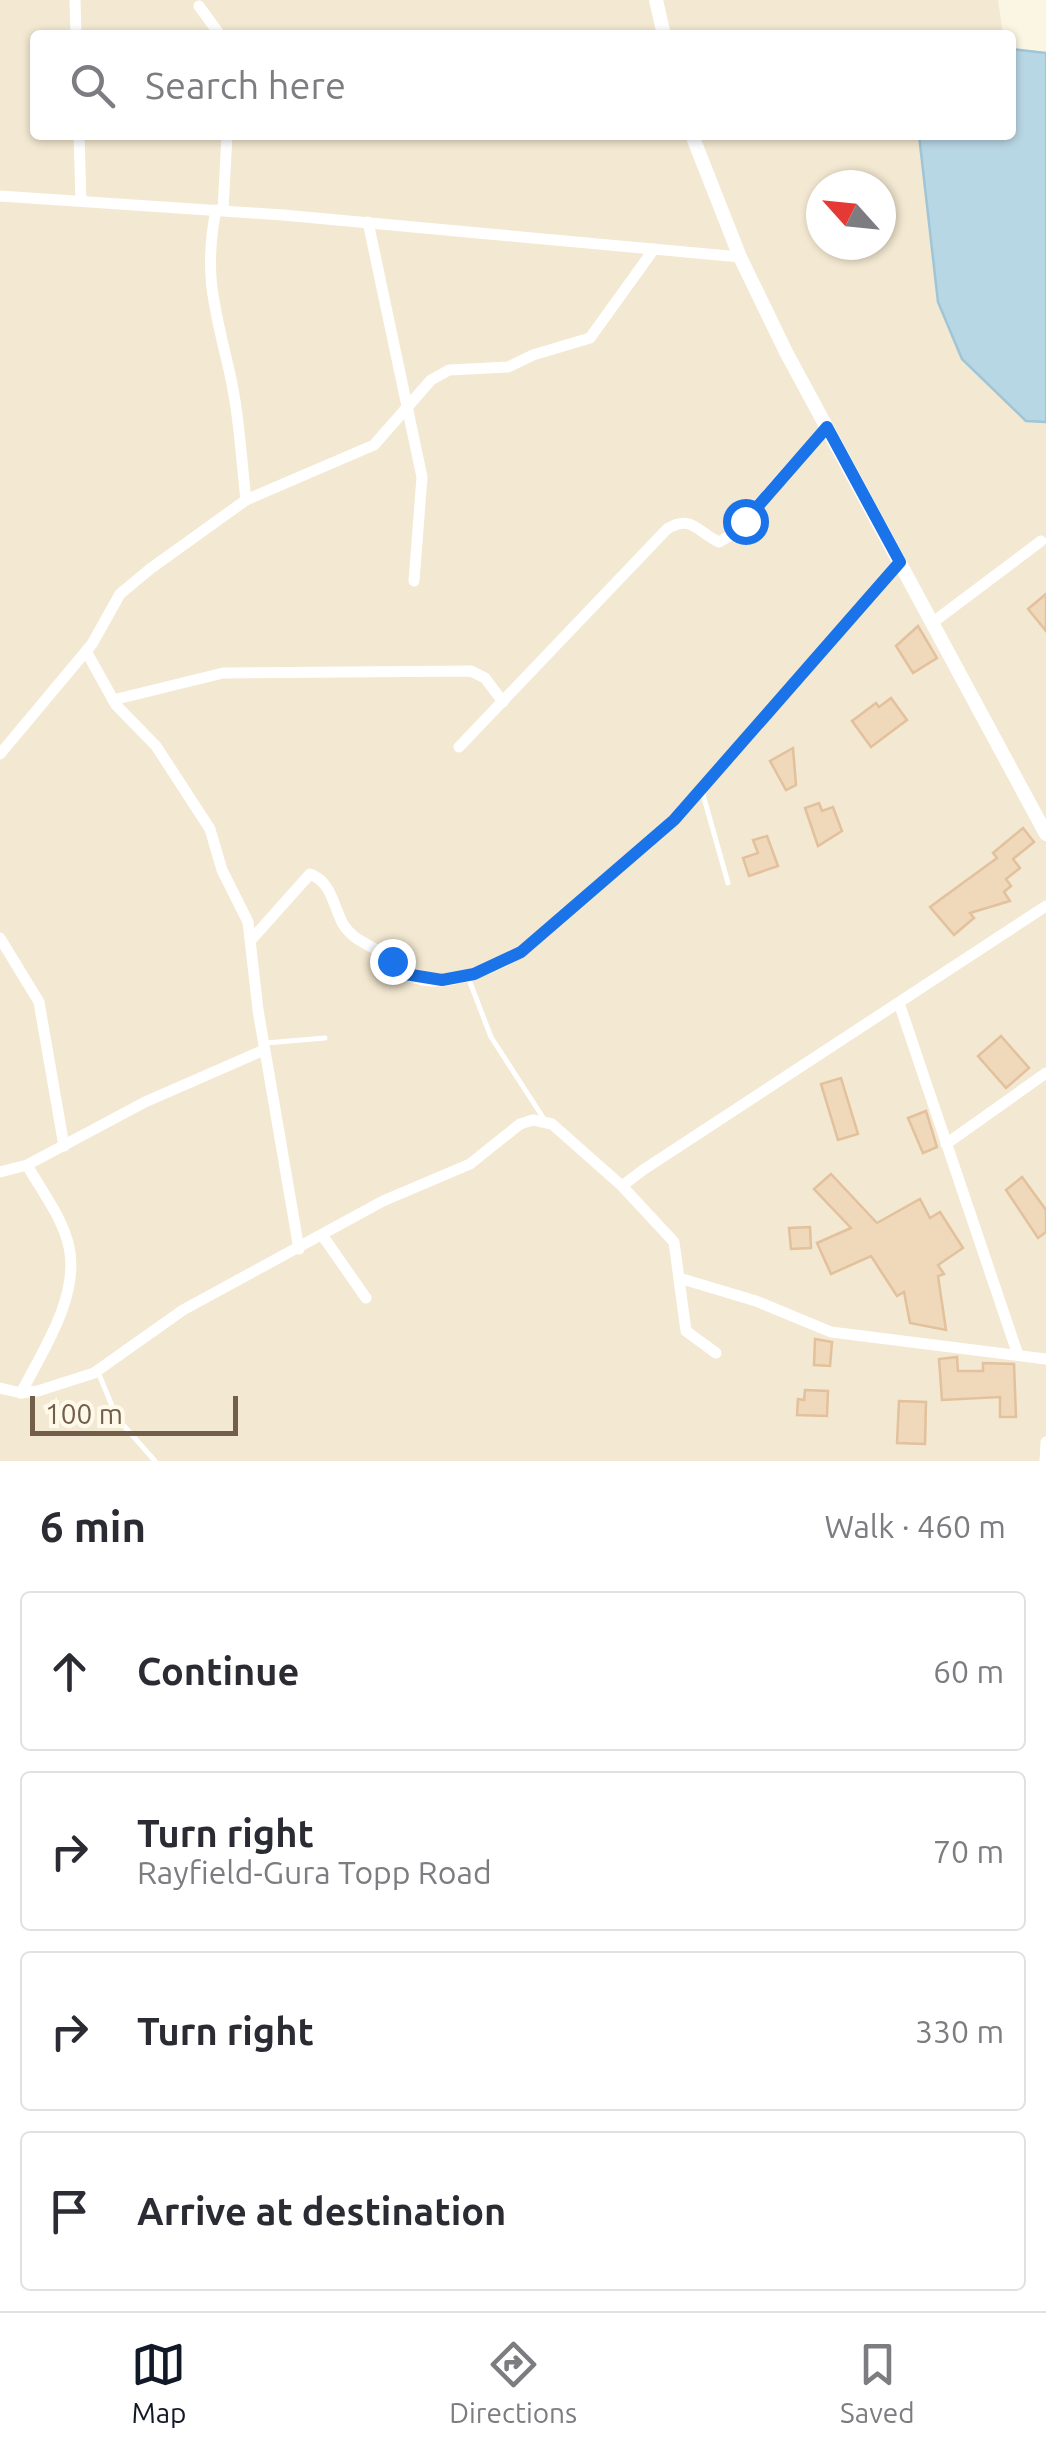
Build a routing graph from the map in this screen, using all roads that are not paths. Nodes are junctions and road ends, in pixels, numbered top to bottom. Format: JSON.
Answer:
{"nodes":[{"id":1,"x":75,"y":0,"type":"edge"},
{"id":2,"x":656,"y":0,"type":"edge"},
{"id":3,"x":198,"y":6,"type":"dead end"},
{"id":4,"x":76,"y":30,"type":"edge"},
{"id":5,"x":216,"y":30,"type":"edge"},
{"id":6,"x":663,"y":30,"type":"edge"},
{"id":7,"x":79,"y":140,"type":"edge"},
{"id":8,"x":227,"y":140,"type":"edge"},
{"id":9,"x":694,"y":140,"type":"edge"},
{"id":10,"x":0,"y":196,"type":"edge"},
{"id":11,"x":80,"y":201,"type":"junction"},
{"id":12,"x":220,"y":210,"type":"junction"},
{"id":13,"x":368,"y":222,"type":"junction"},
{"id":14,"x":654,"y":249,"type":"junction"},
{"id":15,"x":740,"y":258,"type":"junction"},
{"id":16,"x":406,"y":408,"type":"junction"},
{"id":17,"x":827,"y":427,"type":"junction"},
{"id":18,"x":246,"y":500,"type":"junction"},
{"id":19,"x":1040,"y":541,"type":"dead end"},
{"id":20,"x":900,"y":562,"type":"junction"},
{"id":21,"x":414,"y":581,"type":"dead end"},
{"id":22,"x":932,"y":622,"type":"junction"},
{"id":23,"x":86,"y":650,"type":"junction"},
{"id":24,"x":113,"y":700,"type":"junction"},
{"id":25,"x":503,"y":702,"type":"junction"},
{"id":26,"x":459,"y":747,"type":"dead end"},
{"id":27,"x":0,"y":754,"type":"edge"},
{"id":28,"x":702,"y":792,"type":"junction"},
{"id":29,"x":1046,"y":834,"type":"edge"},
{"id":30,"x":728,"y":883,"type":"dead end"},
{"id":31,"x":1046,"y":906,"type":"edge"},
{"id":32,"x":0,"y":938,"type":"edge"},
{"id":33,"x":251,"y":940,"type":"junction"},
{"id":34,"x":467,"y":975,"type":"junction"},
{"id":35,"x":898,"y":1003,"type":"junction"},
{"id":36,"x":325,"y":1038,"type":"dead end"},
{"id":37,"x":264,"y":1046,"type":"junction"},
{"id":38,"x":1046,"y":1073,"type":"edge"},
{"id":39,"x":544,"y":1119,"type":"junction"},
{"id":40,"x":946,"y":1144,"type":"junction"},
{"id":41,"x":64,"y":1146,"type":"junction"},
{"id":42,"x":26,"y":1165,"type":"junction"},
{"id":43,"x":0,"y":1172,"type":"edge"},
{"id":44,"x":622,"y":1186,"type":"junction"},
{"id":45,"x":322,"y":1235,"type":"junction"},
{"id":46,"x":299,"y":1249,"type":"junction"},
{"id":47,"x":679,"y":1278,"type":"junction"},
{"id":48,"x":366,"y":1298,"type":"dead end"},
{"id":49,"x":716,"y":1352,"type":"dead end"},
{"id":50,"x":1018,"y":1355,"type":"junction"},
{"id":51,"x":1046,"y":1359,"type":"edge"},
{"id":52,"x":98,"y":1370,"type":"junction"},
{"id":53,"x":0,"y":1388,"type":"edge"},
{"id":54,"x":21,"y":1393,"type":"junction"},
{"id":55,"x":1046,"y":1442,"type":"edge"},
{"id":56,"x":155,"y":1461,"type":"edge"},
{"id":57,"x":1045,"y":1461,"type":"edge"}],
"edges":[{"from":1,"to":4,"type":"street"},
{"from":2,"to":6,"type":"street"},
{"from":3,"to":5,"type":"street"},
{"from":7,"to":11,"type":"street"},
{"from":8,"to":12,"type":"street"},
{"from":9,"to":15,"type":"street"},
{"from":10,"to":11,"type":"street"},
{"from":11,"to":12,"type":"street"},
{"from":12,"to":13,"type":"street"},
{"from":12,"to":18,"type":"street"},
{"from":13,"to":14,"type":"street"},
{"from":13,"to":16,"type":"street"},
{"from":14,"to":15,"type":"street"},
{"from":14,"to":16,"type":"street"},
{"from":15,"to":17,"type":"street"},
{"from":16,"to":18,"type":"street"},
{"from":16,"to":21,"type":"street"},
{"from":17,"to":20,"type":"street"},
{"from":17,"to":25,"type":"street"},
{"from":18,"to":23,"type":"street"},
{"from":19,"to":22,"type":"street"},
{"from":20,"to":22,"type":"street"},
{"from":20,"to":28,"type":"street"},
{"from":22,"to":29,"type":"street"},
{"from":23,"to":24,"type":"street"},
{"from":23,"to":27,"type":"street"},
{"from":24,"to":25,"type":"street"},
{"from":24,"to":33,"type":"street"},
{"from":25,"to":26,"type":"street"},
{"from":28,"to":30,"type":"lane"},
{"from":28,"to":34,"type":"street"},
{"from":31,"to":35,"type":"street"},
{"from":32,"to":41,"type":"street"},
{"from":33,"to":34,"type":"street"},
{"from":33,"to":37,"type":"street"},
{"from":34,"to":39,"type":"lane"},
{"from":35,"to":40,"type":"street"},
{"from":35,"to":44,"type":"street"},
{"from":36,"to":37,"type":"lane"},
{"from":37,"to":41,"type":"street"},
{"from":37,"to":46,"type":"street"},
{"from":38,"to":40,"type":"street"},
{"from":39,"to":44,"type":"street"},
{"from":39,"to":45,"type":"street"},
{"from":40,"to":50,"type":"street"},
{"from":41,"to":42,"type":"street"},
{"from":42,"to":43,"type":"street"},
{"from":42,"to":54,"type":"street"},
{"from":44,"to":47,"type":"street"},
{"from":45,"to":46,"type":"street"},
{"from":45,"to":48,"type":"street"},
{"from":46,"to":52,"type":"street"},
{"from":47,"to":49,"type":"street"},
{"from":47,"to":50,"type":"street"},
{"from":50,"to":51,"type":"street"},
{"from":52,"to":54,"type":"street"},
{"from":52,"to":56,"type":"lane"},
{"from":53,"to":54,"type":"street"},
{"from":55,"to":57,"type":"street"}]}
